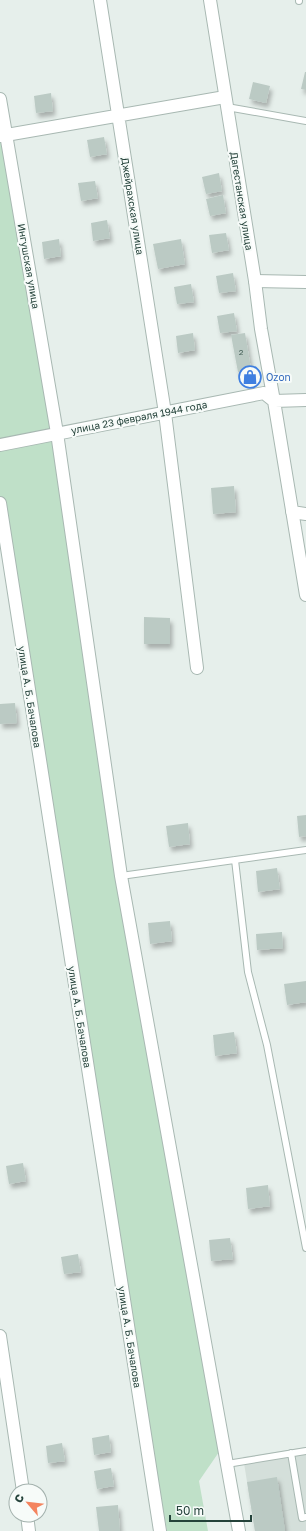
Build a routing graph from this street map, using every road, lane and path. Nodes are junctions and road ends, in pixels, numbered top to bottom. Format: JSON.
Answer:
{"nodes":[{"id":1,"x":100,"y":0,"type":"edge"},
{"id":2,"x":210,"y":0,"type":"edge"},
{"id":3,"x":0,"y":99,"type":"edge"},
{"id":4,"x":226,"y":102,"type":"junction"},
{"id":5,"x":119,"y":115,"type":"junction"},
{"id":6,"x":306,"y":121,"type":"edge"},
{"id":7,"x":3,"y":135,"type":"edge"},
{"id":8,"x":255,"y":281,"type":"junction"},
{"id":9,"x":306,"y":282,"type":"edge"},
{"id":10,"x":306,"y":400,"type":"edge"},
{"id":11,"x":274,"y":401,"type":"junction"},
{"id":12,"x":165,"y":412,"type":"junction"},
{"id":13,"x":57,"y":433,"type":"junction"},
{"id":14,"x":0,"y":445,"type":"edge"},
{"id":15,"x":0,"y":503,"type":"edge"},
{"id":16,"x":292,"y":512,"type":"junction"},
{"id":17,"x":306,"y":514,"type":"edge"},
{"id":18,"x":306,"y":595,"type":"edge"},
{"id":19,"x":197,"y":668,"type":"dead end"},
{"id":20,"x":306,"y":850,"type":"edge"},
{"id":21,"x":235,"y":860,"type":"junction"},
{"id":22,"x":121,"y":876,"type":"junction"},
{"id":23,"x":306,"y":1248,"type":"edge"},
{"id":24,"x":0,"y":1336,"type":"edge"},
{"id":25,"x":306,"y":1451,"type":"edge"},
{"id":26,"x":291,"y":1453,"type":"junction"},
{"id":27,"x":227,"y":1464,"type":"junction"},
{"id":28,"x":22,"y":1483,"type":"edge"},
{"id":29,"x":306,"y":1517,"type":"edge"},
{"id":30,"x":160,"y":1531,"type":"edge"},
{"id":31,"x":239,"y":1531,"type":"edge"}],
"edges":[{"from":1,"to":5,"type":"street","name":"Джейрахская улица"},
{"from":2,"to":4,"type":"street","name":"Дагестанская улица"},
{"from":3,"to":7,"type":"street","name":"Ингушская улица"},
{"from":4,"to":5,"type":"street"},
{"from":4,"to":6,"type":"lane"},
{"from":4,"to":8,"type":"street","name":"Дагестанская улица"},
{"from":5,"to":7,"type":"street"},
{"from":5,"to":12,"type":"street","name":"Джейрахская улица"},
{"from":7,"to":13,"type":"street","name":"Ингушская улица"},
{"from":8,"to":9,"type":"street"},
{"from":8,"to":11,"type":"street","name":"Дагестанская улица"},
{"from":10,"to":11,"type":"street"},
{"from":11,"to":12,"type":"street","name":"улица 23 февраля 1944 года"},
{"from":11,"to":16,"type":"street","name":"Дагестанская улица"},
{"from":12,"to":13,"type":"street","name":"улица 23 февраля 1944 года"},
{"from":12,"to":19,"type":"street","name":"Джейрахская улица"},
{"from":13,"to":14,"type":"street","name":"улица 23 февраля 1944 года"},
{"from":13,"to":22,"type":"street","name":"Ингушская улица"},
{"from":15,"to":30,"type":"street","name":"улица А. Б. Бачалова"},
{"from":16,"to":17,"type":"street"},
{"from":16,"to":18,"type":"street","name":"Дагестанская улица"},
{"from":20,"to":21,"type":"lane"},
{"from":21,"to":22,"type":"lane"},
{"from":21,"to":23,"type":"lane"},
{"from":22,"to":27,"type":"street","name":"Ингушская улица"},
{"from":24,"to":28,"type":"street"},
{"from":25,"to":26,"type":"lane"},
{"from":26,"to":27,"type":"lane"},
{"from":26,"to":29,"type":"lane"},
{"from":27,"to":31,"type":"street","name":"Ингушская улица"}]}
